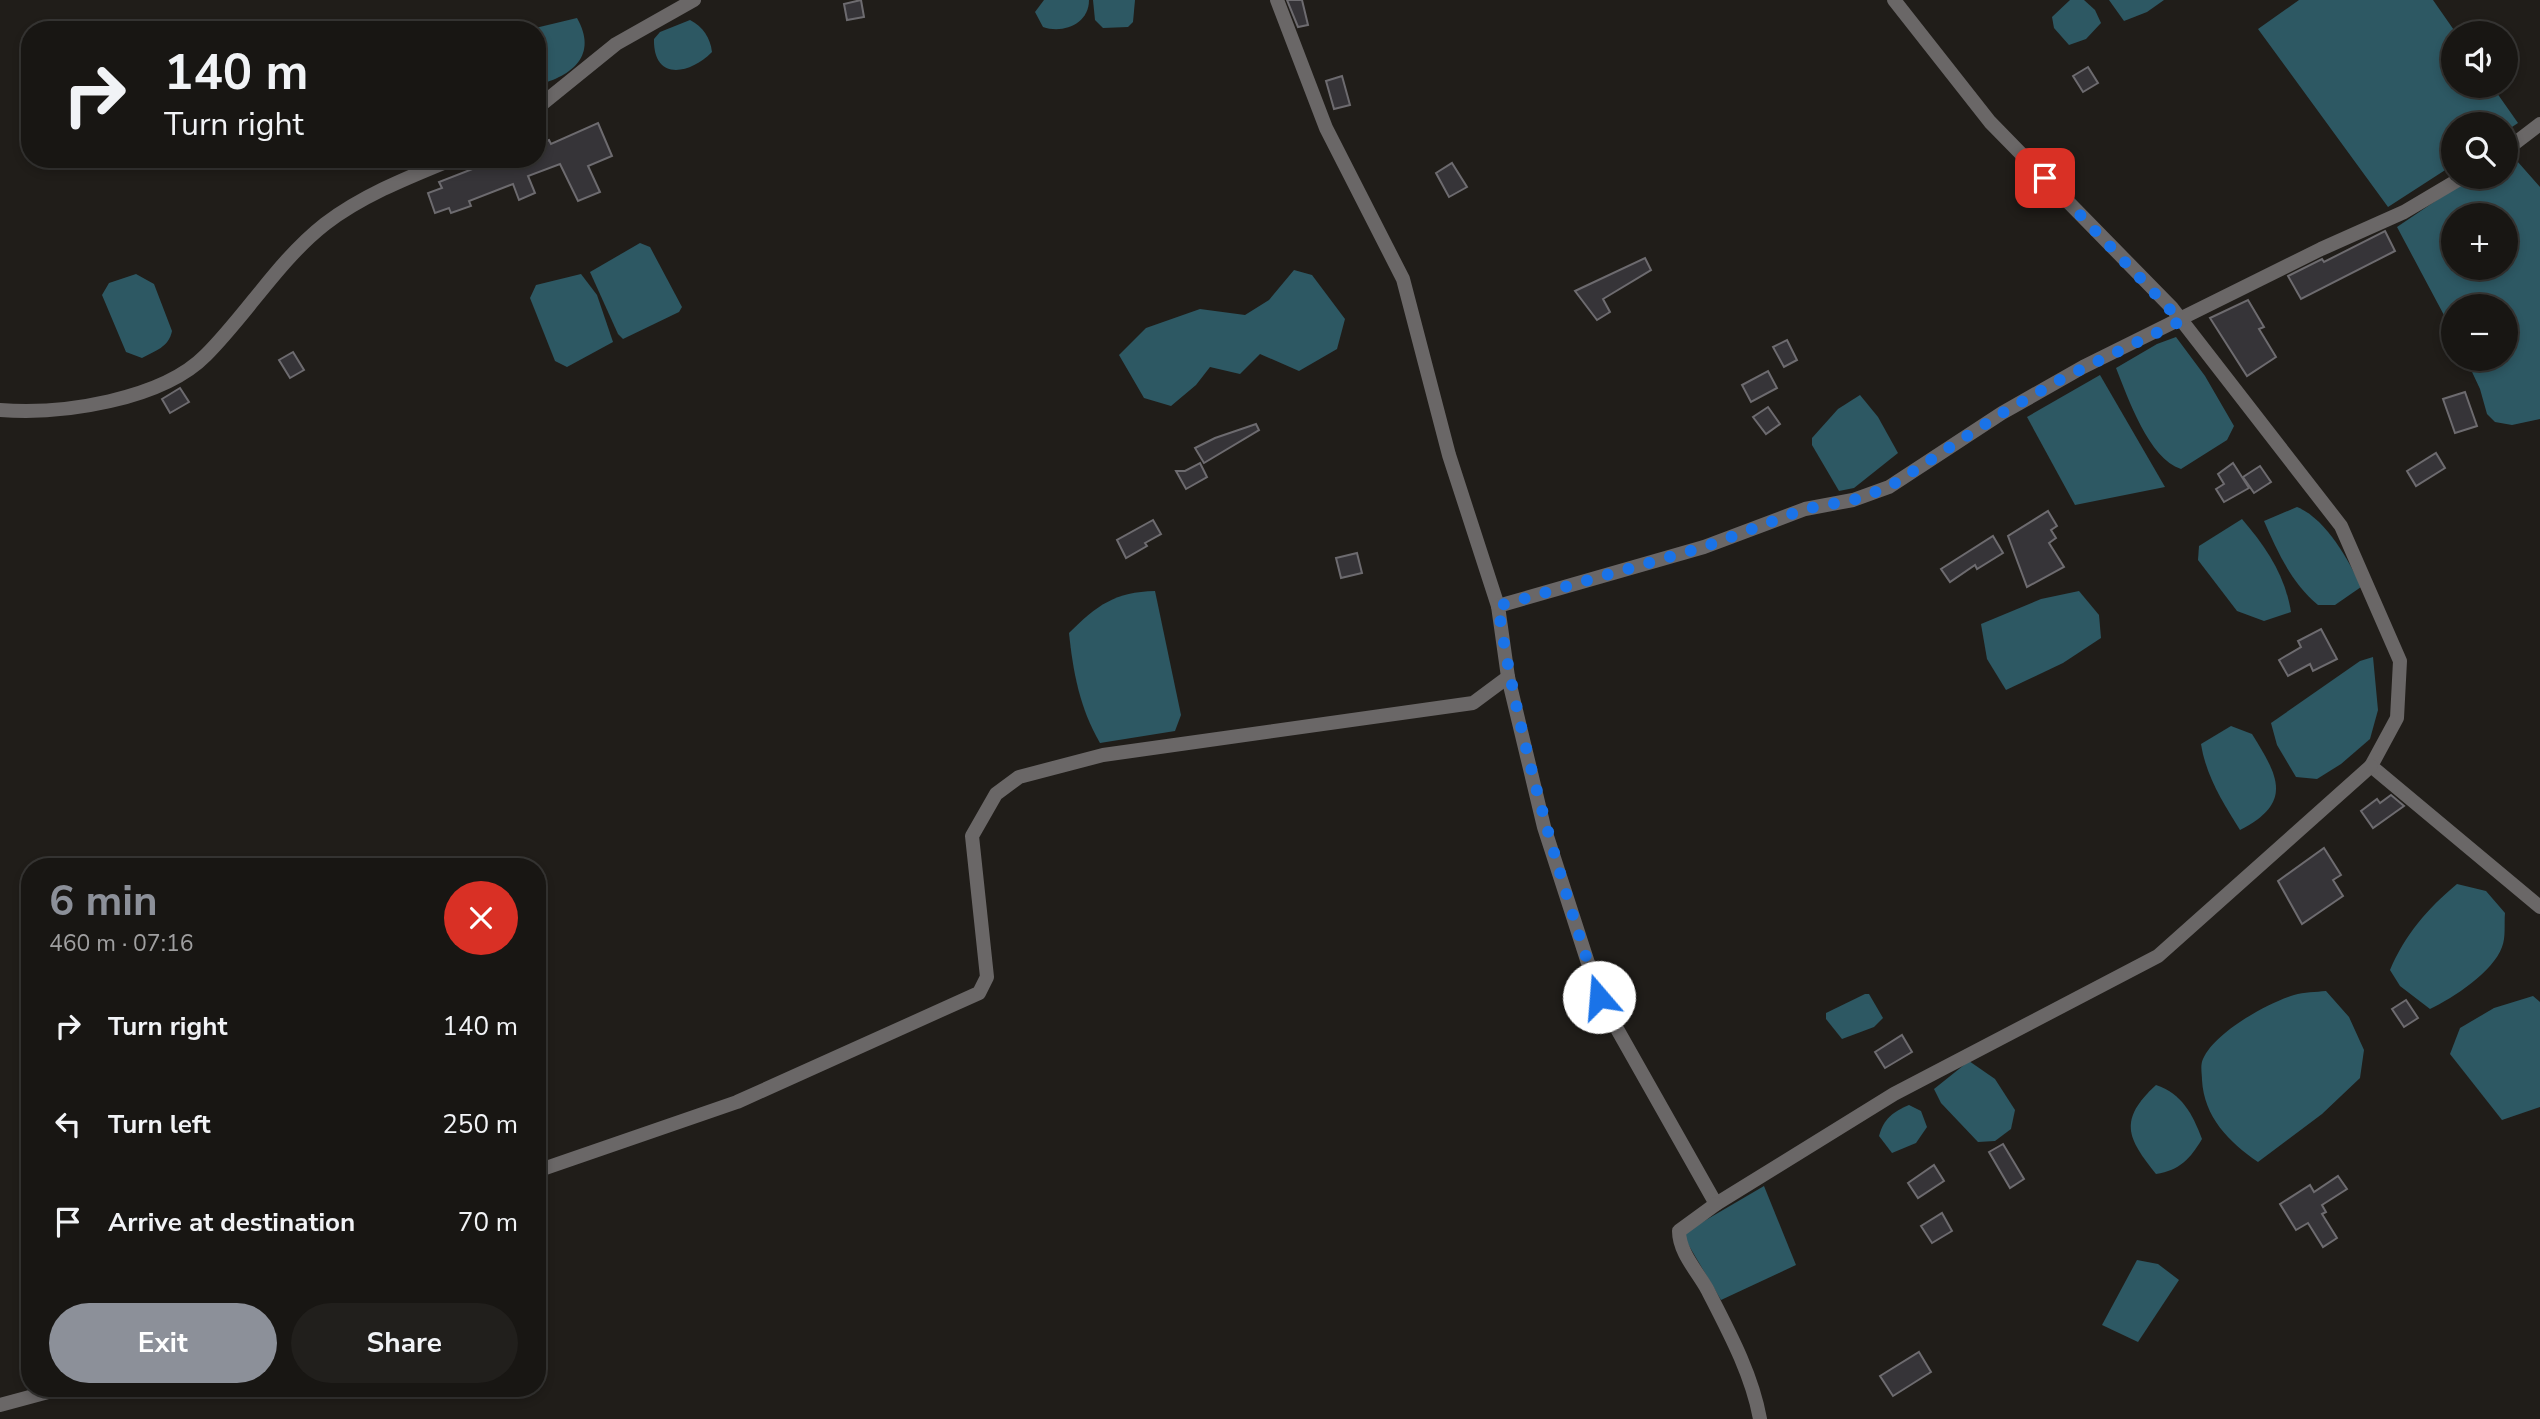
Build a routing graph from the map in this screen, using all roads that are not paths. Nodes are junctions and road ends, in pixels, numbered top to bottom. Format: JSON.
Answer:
{"nodes":[{"id":1,"x":694,"y":0,"type":"edge"},
{"id":2,"x":1277,"y":0,"type":"edge"},
{"id":3,"x":1894,"y":0,"type":"edge"},
{"id":4,"x":546,"y":101,"type":"edge"},
{"id":5,"x":2540,"y":124,"type":"edge"},
{"id":6,"x":2518,"y":141,"type":"edge"},
{"id":7,"x":431,"y":168,"type":"edge"},
{"id":8,"x":2443,"y":189,"type":"edge"},
{"id":9,"x":2181,"y":321,"type":"junction"},
{"id":10,"x":0,"y":410,"type":"edge"},
{"id":11,"x":1498,"y":606,"type":"junction"},
{"id":12,"x":1508,"y":677,"type":"junction"},
{"id":13,"x":2371,"y":766,"type":"junction"},
{"id":14,"x":2540,"y":907,"type":"edge"},
{"id":15,"x":546,"y":1168,"type":"edge"},
{"id":16,"x":1716,"y":1204,"type":"junction"},
{"id":17,"x":30,"y":1397,"type":"edge"},
{"id":18,"x":0,"y":1405,"type":"edge"},
{"id":19,"x":1760,"y":1419,"type":"edge"}],
"edges":[{"from":1,"to":4,"type":"street"},
{"from":2,"to":11,"type":"street"},
{"from":3,"to":9,"type":"street"},
{"from":5,"to":6,"type":"street"},
{"from":7,"to":10,"type":"street"},
{"from":8,"to":9,"type":"street"},
{"from":9,"to":11,"type":"street"},
{"from":9,"to":13,"type":"street"},
{"from":11,"to":12,"type":"street"},
{"from":12,"to":15,"type":"street"},
{"from":12,"to":16,"type":"street"},
{"from":13,"to":14,"type":"street"},
{"from":13,"to":16,"type":"street"},
{"from":16,"to":19,"type":"street"},
{"from":17,"to":18,"type":"street"}]}
